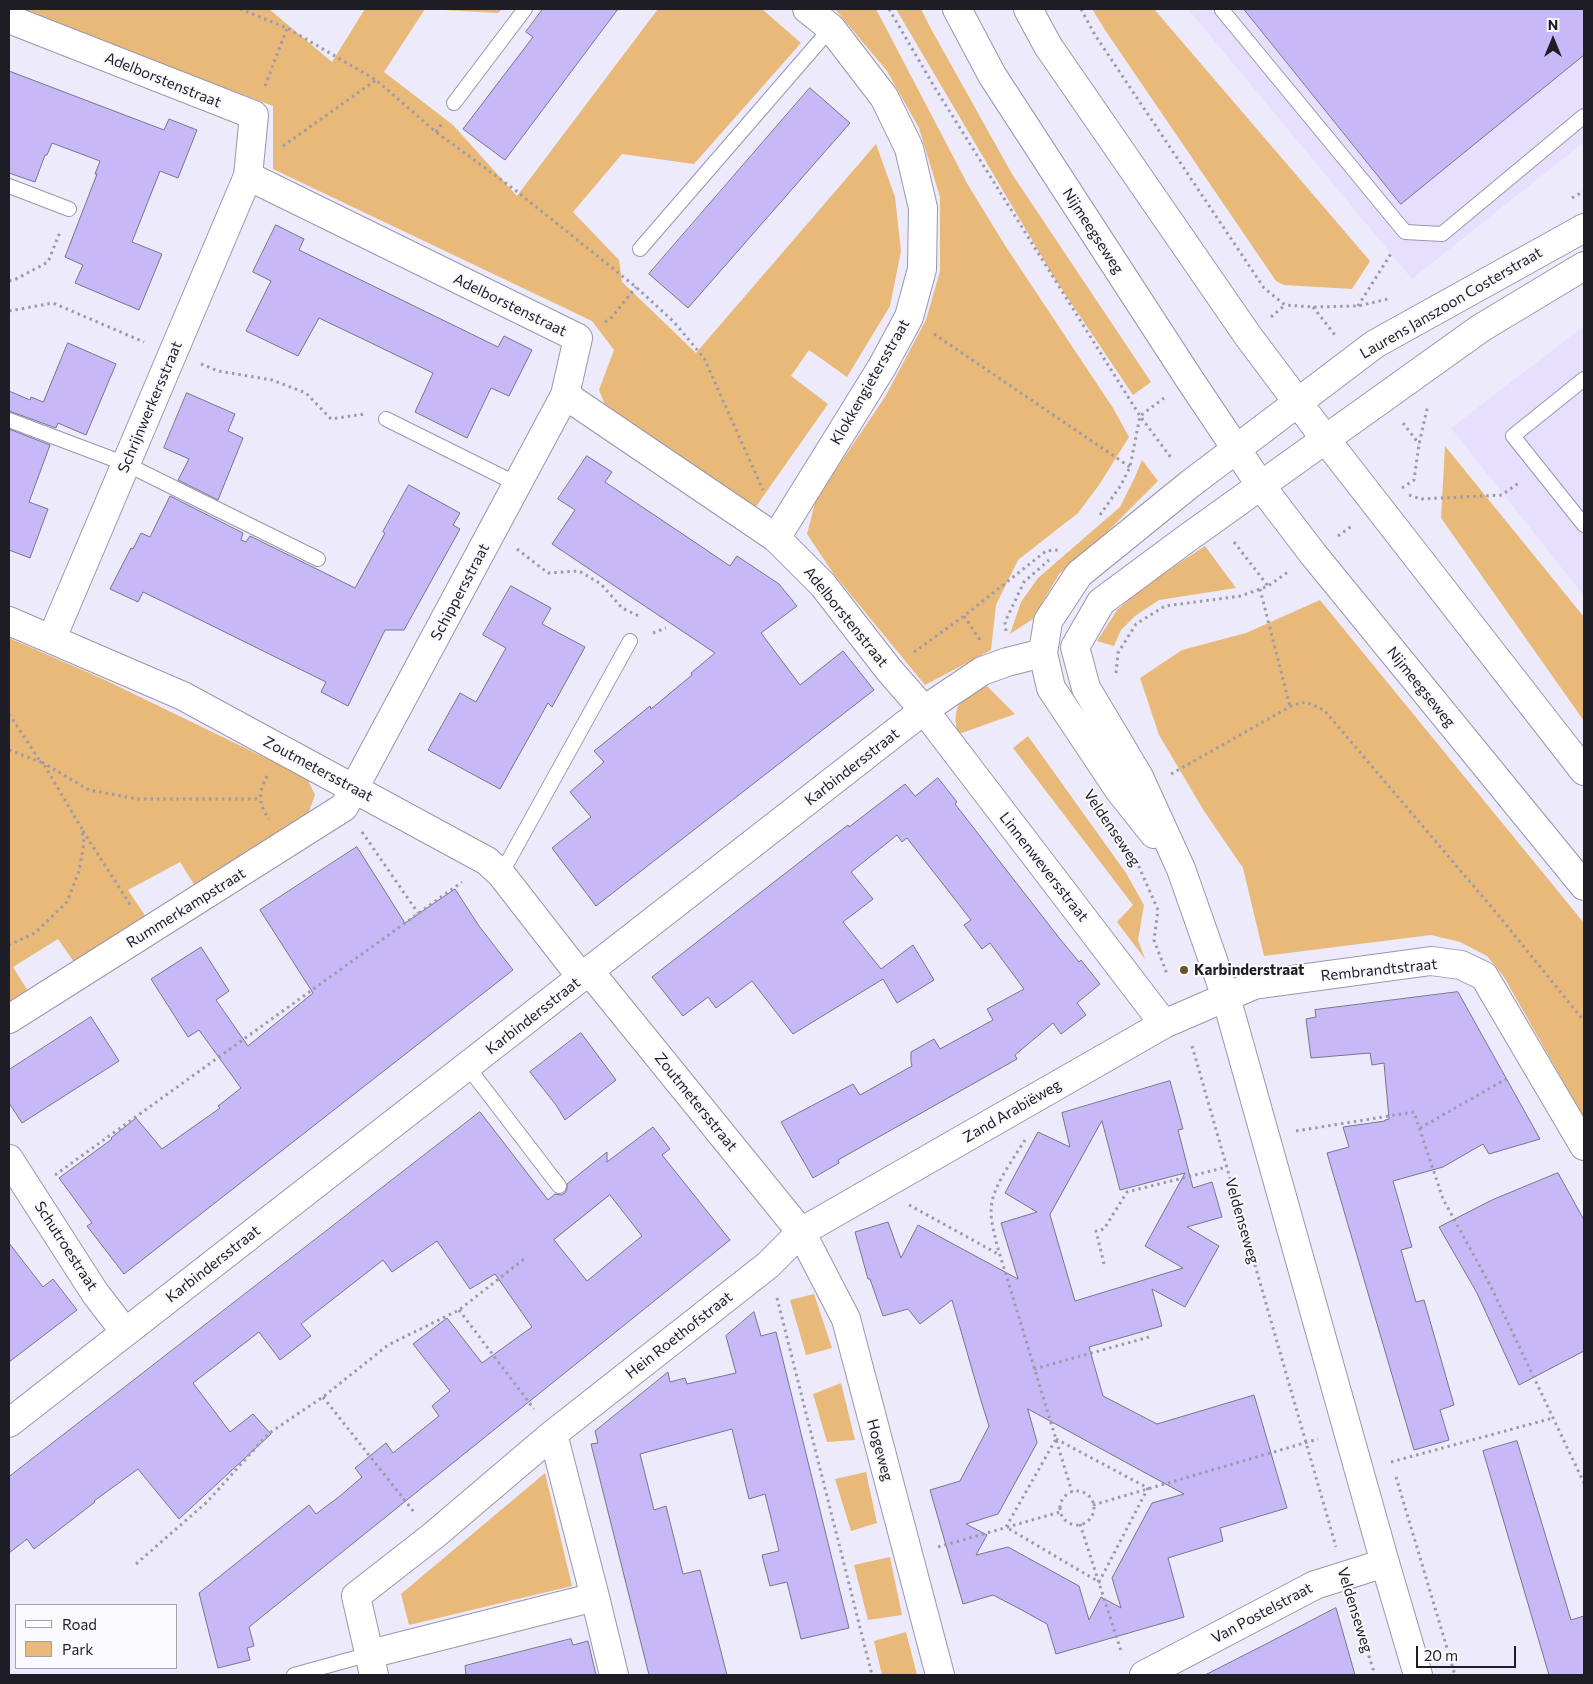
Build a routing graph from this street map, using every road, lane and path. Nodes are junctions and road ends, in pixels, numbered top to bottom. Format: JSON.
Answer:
{"nodes":[{"id":1,"x":241,"y":9,"type":"edge"},
{"id":2,"x":525,"y":9,"type":"edge"},
{"id":3,"x":807,"y":9,"type":"edge"},
{"id":4,"x":889,"y":9,"type":"edge"},
{"id":5,"x":957,"y":9,"type":"edge"},
{"id":6,"x":1028,"y":9,"type":"edge"},
{"id":7,"x":1081,"y":9,"type":"edge"},
{"id":8,"x":1223,"y":9,"type":"edge"},
{"id":9,"x":9,"y":19,"type":"edge"},
{"id":10,"x":287,"y":28,"type":"junction"},
{"id":11,"x":831,"y":28,"type":"junction"},
{"id":12,"x":268,"y":78,"type":"dead end"},
{"id":13,"x":376,"y":80,"type":"junction"},
{"id":14,"x":454,"y":103,"type":"dead end"},
{"id":15,"x":1584,"y":116,"type":"edge"},
{"id":16,"x":279,"y":149,"type":"dead end"},
{"id":17,"x":248,"y":176,"type":"junction"},
{"id":18,"x":9,"y":186,"type":"edge"},
{"id":19,"x":1584,"y":191,"type":"edge"},
{"id":20,"x":1567,"y":201,"type":"dead end"},
{"id":21,"x":69,"y":209,"type":"joint"},
{"id":22,"x":1584,"y":228,"type":"edge"},
{"id":23,"x":640,"y":249,"type":"dead end"},
{"id":24,"x":1384,"y":264,"type":"dead end"},
{"id":25,"x":1584,"y":266,"type":"edge"},
{"id":26,"x":9,"y":281,"type":"edge"},
{"id":27,"x":636,"y":287,"type":"junction"},
{"id":28,"x":1395,"y":298,"type":"dead end"},
{"id":29,"x":1358,"y":306,"type":"junction"},
{"id":30,"x":612,"y":317,"type":"dead end"},
{"id":31,"x":909,"y":317,"type":"junction"},
{"id":32,"x":146,"y":342,"type":"dead end"},
{"id":33,"x":142,"y":351,"type":"dead end"},
{"id":34,"x":1584,"y":379,"type":"edge"},
{"id":35,"x":565,"y":395,"type":"junction"},
{"id":36,"x":1430,"y":400,"type":"dead end"},
{"id":37,"x":1298,"y":402,"type":"junction"},
{"id":38,"x":386,"y":419,"type":"dead end"},
{"id":39,"x":9,"y":420,"type":"edge"},
{"id":40,"x":1326,"y":440,"type":"junction"},
{"id":41,"x":1236,"y":449,"type":"junction"},
{"id":42,"x":126,"y":464,"type":"junction"},
{"id":43,"x":1130,"y":467,"type":"dead end"},
{"id":44,"x":1539,"y":468,"type":"junction"},
{"id":45,"x":517,"y":484,"type":"junction"},
{"id":46,"x":1190,"y":484,"type":"junction"},
{"id":47,"x":1261,"y":486,"type":"junction"},
{"id":48,"x":1215,"y":519,"type":"junction"},
{"id":49,"x":1354,"y":524,"type":"dead end"},
{"id":50,"x":1584,"y":525,"type":"edge"},
{"id":51,"x":493,"y":530,"type":"junction"},
{"id":52,"x":776,"y":538,"type":"junction"},
{"id":53,"x":1332,"y":541,"type":"dead end"},
{"id":54,"x":1060,"y":550,"type":"dead end"},
{"id":55,"x":318,"y":559,"type":"dead end"},
{"id":56,"x":1292,"y":569,"type":"dead end"},
{"id":57,"x":1268,"y":586,"type":"junction"},
{"id":58,"x":1260,"y":589,"type":"junction"},
{"id":59,"x":9,"y":621,"type":"edge"},
{"id":60,"x":666,"y":628,"type":"dead end"},
{"id":61,"x":645,"y":631,"type":"junction"},
{"id":62,"x":52,"y":638,"type":"junction"},
{"id":63,"x":630,"y":641,"type":"joint"},
{"id":64,"x":1076,"y":647,"type":"junction"},
{"id":65,"x":1043,"y":654,"type":"junction"},
{"id":66,"x":889,"y":670,"type":"junction"},
{"id":67,"x":1115,"y":679,"type":"dead end"},
{"id":68,"x":1290,"y":707,"type":"junction"},
{"id":69,"x":924,"y":710,"type":"junction"},
{"id":70,"x":9,"y":714,"type":"edge"},
{"id":71,"x":282,"y":749,"type":"junction"},
{"id":72,"x":9,"y":750,"type":"edge"},
{"id":73,"x":43,"y":763,"type":"junction"},
{"id":74,"x":1584,"y":771,"type":"edge"},
{"id":75,"x":1164,"y":778,"type":"dead end"},
{"id":76,"x":349,"y":797,"type":"junction"},
{"id":77,"x":259,"y":799,"type":"junction"},
{"id":78,"x":82,"y":829,"type":"junction"},
{"id":79,"x":286,"y":844,"type":"junction"},
{"id":80,"x":1135,"y":858,"type":"dead end"},
{"id":81,"x":495,"y":868,"type":"junction"},
{"id":82,"x":1181,"y":869,"type":"junction"},
{"id":83,"x":1584,"y":886,"type":"edge"},
{"id":84,"x":418,"y":913,"type":"junction"},
{"id":85,"x":148,"y":931,"type":"junction"},
{"id":86,"x":9,"y":945,"type":"edge"},
{"id":87,"x":586,"y":975,"type":"junction"},
{"id":88,"x":1226,"y":997,"type":"junction"},
{"id":89,"x":9,"y":1019,"type":"edge"},
{"id":90,"x":1174,"y":1019,"type":"junction"},
{"id":91,"x":1584,"y":1021,"type":"edge"},
{"id":92,"x":1535,"y":1063,"type":"junction"},
{"id":93,"x":467,"y":1066,"type":"junction"},
{"id":94,"x":1420,"y":1128,"type":"junction"},
{"id":95,"x":1295,"y":1132,"type":"dead end"},
{"id":96,"x":1026,"y":1139,"type":"dead end"},
{"id":97,"x":1584,"y":1146,"type":"edge"},
{"id":98,"x":9,"y":1159,"type":"edge"},
{"id":99,"x":1227,"y":1167,"type":"junction"},
{"id":100,"x":559,"y":1186,"type":"dead end"},
{"id":101,"x":879,"y":1188,"type":"junction"},
{"id":102,"x":31,"y":1193,"type":"junction"},
{"id":103,"x":801,"y":1232,"type":"junction"},
{"id":104,"x":1000,"y":1256,"type":"junction"},
{"id":105,"x":524,"y":1259,"type":"dead end"},
{"id":106,"x":1104,"y":1264,"type":"dead end"},
{"id":107,"x":768,"y":1265,"type":"junction"},
{"id":108,"x":459,"y":1310,"type":"junction"},
{"id":109,"x":125,"y":1332,"type":"junction"},
{"id":110,"x":1149,"y":1337,"type":"dead end"},
{"id":111,"x":1034,"y":1369,"type":"junction"},
{"id":112,"x":322,"y":1396,"type":"junction"},
{"id":113,"x":1553,"y":1418,"type":"junction"},
{"id":114,"x":9,"y":1423,"type":"edge"},
{"id":115,"x":1348,"y":1430,"type":"junction"},
{"id":116,"x":553,"y":1434,"type":"junction"},
{"id":117,"x":1056,"y":1439,"type":"junction"},
{"id":118,"x":1306,"y":1442,"type":"junction"},
{"id":119,"x":1391,"y":1462,"type":"dead end"},
{"id":120,"x":1584,"y":1483,"type":"edge"},
{"id":121,"x":1148,"y":1488,"type":"junction"},
{"id":122,"x":1072,"y":1492,"type":"junction"},
{"id":123,"x":1093,"y":1504,"type":"junction"},
{"id":124,"x":1060,"y":1512,"type":"junction"},
{"id":125,"x":1080,"y":1524,"type":"junction"},
{"id":126,"x":1006,"y":1527,"type":"junction"},
{"id":127,"x":433,"y":1536,"type":"junction"},
{"id":128,"x":908,"y":1556,"type":"junction"},
{"id":129,"x":1385,"y":1563,"type":"junction"},
{"id":130,"x":136,"y":1564,"type":"dead end"},
{"id":131,"x":1344,"y":1575,"type":"junction"},
{"id":132,"x":1099,"y":1582,"type":"junction"},
{"id":133,"x":595,"y":1598,"type":"junction"},
{"id":134,"x":1123,"y":1657,"type":"dead end"},
{"id":135,"x":372,"y":1665,"type":"edge"},
{"id":136,"x":294,"y":1675,"type":"edge"},
{"id":137,"x":614,"y":1675,"type":"edge"},
{"id":138,"x":872,"y":1675,"type":"edge"},
{"id":139,"x":940,"y":1675,"type":"edge"},
{"id":140,"x":1144,"y":1675,"type":"edge"},
{"id":141,"x":1375,"y":1675,"type":"edge"},
{"id":142,"x":1418,"y":1675,"type":"edge"}],
"edges":[{"from":1,"to":10,"type":"path"},
{"from":2,"to":14,"type":"lane"},
{"from":3,"to":11,"type":"street","name":"Klokkengietersstraat"},
{"from":4,"to":46,"type":"path"},
{"from":5,"to":41,"type":"street","name":"Nijmeegseweg"},
{"from":6,"to":37,"type":"street"},
{"from":7,"to":29,"type":"path"},
{"from":8,"to":15,"type":"lane"},
{"from":9,"to":17,"type":"street","name":"Adelborstenstraat"},
{"from":10,"to":12,"type":"path"},
{"from":10,"to":13,"type":"path"},
{"from":11,"to":23,"type":"lane"},
{"from":11,"to":31,"type":"street","name":"Klokkengietersstraat"},
{"from":13,"to":16,"type":"path"},
{"from":13,"to":27,"type":"path"},
{"from":17,"to":35,"type":"street","name":"Adelborstenstraat"},
{"from":17,"to":42,"type":"street","name":"Schrijnwerkersstraat"},
{"from":18,"to":21,"type":"lane"},
{"from":19,"to":20,"type":"path"},
{"from":21,"to":26,"type":"path"},
{"from":22,"to":37,"type":"street","name":"Laurens Janszoon Costerstraat"},
{"from":24,"to":29,"type":"path"},
{"from":25,"to":40,"type":"street"},
{"from":27,"to":30,"type":"path"},
{"from":27,"to":52,"type":"path"},
{"from":28,"to":29,"type":"path"},
{"from":31,"to":43,"type":"path"},
{"from":31,"to":52,"type":"street","name":"Klokkengietersstraat"},
{"from":32,"to":33,"type":"path"},
{"from":34,"to":44,"type":"lane"},
{"from":35,"to":45,"type":"street","name":"Schippersstraat"},
{"from":35,"to":52,"type":"street","name":"Adelborstenstraat"},
{"from":36,"to":44,"type":"path"},
{"from":37,"to":40,"type":"street"},
{"from":37,"to":41,"type":"street"},
{"from":38,"to":45,"type":"lane"},
{"from":39,"to":42,"type":"lane"},
{"from":40,"to":47,"type":"street"},
{"from":40,"to":74,"type":"street"},
{"from":41,"to":46,"type":"street","name":"Veldenseweg"},
{"from":41,"to":47,"type":"street","name":"Nijmeegseweg"},
{"from":42,"to":55,"type":"lane"},
{"from":42,"to":62,"type":"street","name":"Schrijnwerkersstraat"},
{"from":44,"to":50,"type":"lane"},
{"from":45,"to":51,"type":"street","name":"Schippersstraat"},
{"from":46,"to":65,"type":"street","name":"Veldenseweg"},
{"from":47,"to":48,"type":"street"},
{"from":47,"to":83,"type":"street","name":"Nijmeegseweg"},
{"from":48,"to":57,"type":"path"},
{"from":48,"to":64,"type":"street"},
{"from":49,"to":53,"type":"path"},
{"from":51,"to":61,"type":"path"},
{"from":51,"to":76,"type":"street","name":"Schippersstraat"},
{"from":52,"to":66,"type":"street","name":"Adelborstenstraat"},
{"from":54,"to":66,"type":"path"},
{"from":56,"to":57,"type":"path"},
{"from":57,"to":58,"type":"path"},
{"from":58,"to":67,"type":"path"},
{"from":58,"to":68,"type":"path"},
{"from":59,"to":62,"type":"street","name":"Zoutmetersstraat"},
{"from":60,"to":61,"type":"path"},
{"from":61,"to":63,"type":"path"},
{"from":62,"to":71,"type":"street","name":"Zoutmetersstraat"},
{"from":63,"to":81,"type":"lane"},
{"from":64,"to":65,"type":"street","name":"Karbindersstraat"},
{"from":64,"to":82,"type":"street","name":"Veldenseweg"},
{"from":65,"to":69,"type":"street","name":"Karbindersstraat"},
{"from":65,"to":82,"type":"street","name":"Veldenseweg"},
{"from":66,"to":69,"type":"street","name":"Adelborstenstraat"},
{"from":68,"to":75,"type":"path"},
{"from":68,"to":91,"type":"path"},
{"from":69,"to":87,"type":"street","name":"Karbindersstraat"},
{"from":69,"to":90,"type":"street","name":"Linnenweversstraat"},
{"from":70,"to":73,"type":"path"},
{"from":71,"to":76,"type":"street","name":"Zoutmetersstraat"},
{"from":71,"to":77,"type":"path"},
{"from":72,"to":73,"type":"path"},
{"from":73,"to":77,"type":"path"},
{"from":73,"to":78,"type":"path"},
{"from":76,"to":79,"type":"street","name":"Rummerkampstraat"},
{"from":76,"to":81,"type":"street","name":"Zoutmetersstraat"},
{"from":76,"to":84,"type":"path"},
{"from":77,"to":79,"type":"path"},
{"from":78,"to":85,"type":"path"},
{"from":78,"to":86,"type":"path"},
{"from":79,"to":85,"type":"street","name":"Rummerkampstraat"},
{"from":80,"to":90,"type":"path","name":"Veldenseweg"},
{"from":81,"to":84,"type":"path"},
{"from":81,"to":87,"type":"street","name":"Zoutmetersstraat"},
{"from":82,"to":88,"type":"street","name":"Veldenseweg"},
{"from":84,"to":102,"type":"path"},
{"from":85,"to":89,"type":"street","name":"Rummerkampstraat"},
{"from":87,"to":93,"type":"street","name":"Karbindersstraat"},
{"from":87,"to":103,"type":"street","name":"Zoutmetersstraat"},
{"from":88,"to":90,"type":"street","name":"Zand Arabiëweg"},
{"from":88,"to":92,"type":"street","name":"Rembrandtstraat"},
{"from":88,"to":115,"type":"street","name":"Veldenseweg"},
{"from":90,"to":99,"type":"path","name":"Veldenseweg"},
{"from":90,"to":101,"type":"street","name":"Zand Arabiëweg"},
{"from":92,"to":94,"type":"path"},
{"from":92,"to":97,"type":"street","name":"Rembrandtstraat"},
{"from":93,"to":100,"type":"lane"},
{"from":93,"to":109,"type":"street","name":"Karbindersstraat"},
{"from":94,"to":95,"type":"path"},
{"from":94,"to":113,"type":"path"},
{"from":96,"to":104,"type":"path"},
{"from":98,"to":102,"type":"street","name":"Schutroestraat"},
{"from":99,"to":106,"type":"path"},
{"from":99,"to":118,"type":"path","name":"Veldenseweg"},
{"from":101,"to":103,"type":"street","name":"Zand Arabiëweg"},
{"from":101,"to":104,"type":"path"},
{"from":102,"to":109,"type":"street","name":"Schutroestraat"},
{"from":103,"to":107,"type":"street","name":"Hein Roethofstraat"},
{"from":103,"to":128,"type":"street","name":"Hogeweg"},
{"from":104,"to":111,"type":"path"},
{"from":105,"to":108,"type":"path"},
{"from":107,"to":116,"type":"street","name":"Hein Roethofstraat"},
{"from":107,"to":138,"type":"path"},
{"from":108,"to":112,"type":"path"},
{"from":108,"to":116,"type":"path"},
{"from":109,"to":114,"type":"street","name":"Karbindersstraat"},
{"from":110,"to":111,"type":"path"},
{"from":111,"to":117,"type":"path"},
{"from":112,"to":127,"type":"path"},
{"from":112,"to":130,"type":"path"},
{"from":113,"to":119,"type":"path"},
{"from":113,"to":120,"type":"path"},
{"from":115,"to":118,"type":"path"},
{"from":115,"to":129,"type":"street","name":"Veldenseweg"},
{"from":116,"to":127,"type":"street","name":"Hein Roethofstraat"},
{"from":116,"to":133,"type":"street"},
{"from":117,"to":121,"type":"path"},
{"from":117,"to":122,"type":"path"},
{"from":117,"to":126,"type":"path"},
{"from":118,"to":121,"type":"path"},
{"from":118,"to":131,"type":"path","name":"Veldenseweg"},
{"from":121,"to":123,"type":"path"},
{"from":121,"to":132,"type":"path"},
{"from":122,"to":123,"type":"path"},
{"from":122,"to":124,"type":"path"},
{"from":123,"to":125,"type":"path"},
{"from":124,"to":125,"type":"path"},
{"from":124,"to":126,"type":"path"},
{"from":125,"to":132,"type":"path"},
{"from":126,"to":128,"type":"path"},
{"from":126,"to":132,"type":"path"},
{"from":127,"to":135,"type":"street","name":"Hein Roethofstraat"},
{"from":128,"to":139,"type":"street","name":"Hogeweg"},
{"from":129,"to":131,"type":"street","name":"Van Postelstraat"},
{"from":129,"to":142,"type":"street","name":"Veldenseweg"},
{"from":131,"to":140,"type":"street","name":"Van Postelstraat"},
{"from":131,"to":141,"type":"path","name":"Veldenseweg"},
{"from":132,"to":134,"type":"path"},
{"from":133,"to":135,"type":"street"},
{"from":133,"to":137,"type":"street"},
{"from":135,"to":136,"type":"lane"}]}
